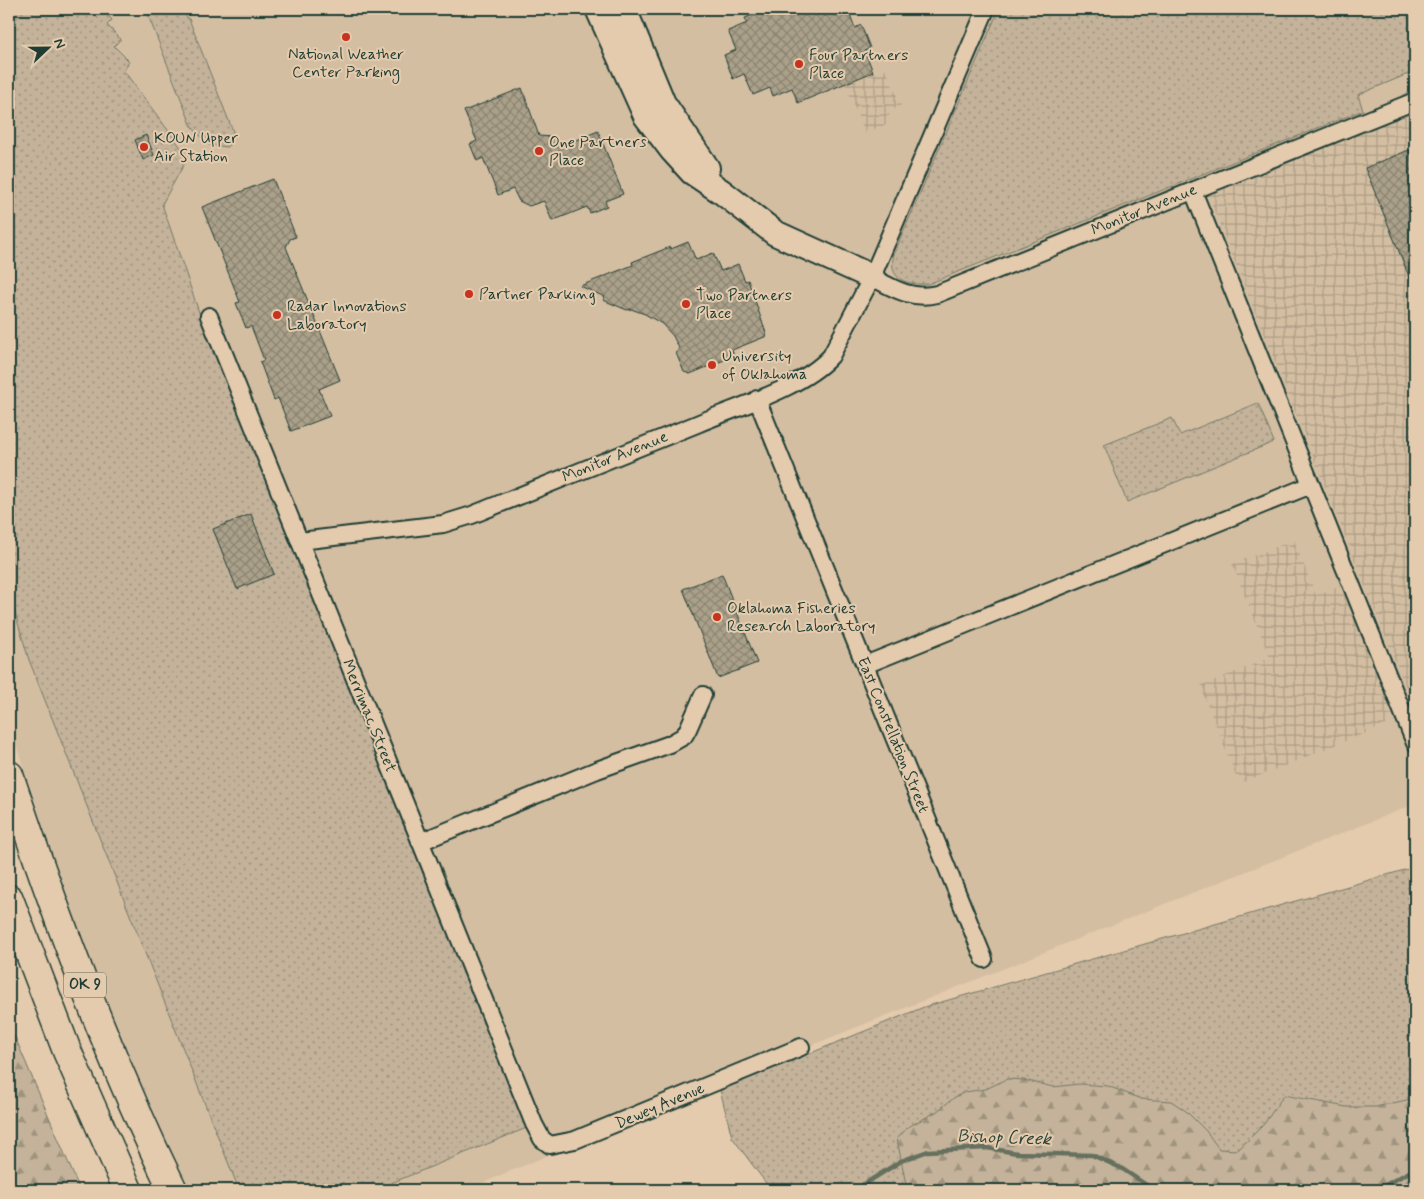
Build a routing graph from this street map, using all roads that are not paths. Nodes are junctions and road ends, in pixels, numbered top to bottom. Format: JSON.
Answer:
{"nodes":[{"id":1,"x":598,"y":9,"type":"edge"},
{"id":2,"x":624,"y":9,"type":"edge"},
{"id":3,"x":986,"y":9,"type":"edge"},
{"id":4,"x":1415,"y":101,"type":"edge"},
{"id":5,"x":1193,"y":191,"type":"junction"},
{"id":6,"x":722,"y":192,"type":"junction"},
{"id":7,"x":872,"y":277,"type":"junction"},
{"id":8,"x":209,"y":316,"type":"dead end"},
{"id":9,"x":757,"y":399,"type":"junction"},
{"id":10,"x":1312,"y":485,"type":"junction"},
{"id":11,"x":300,"y":541,"type":"junction"},
{"id":12,"x":864,"y":665,"type":"junction"},
{"id":13,"x":703,"y":694,"type":"dead end"},
{"id":14,"x":1415,"y":744,"type":"edge"},
{"id":15,"x":9,"y":775,"type":"edge"},
{"id":16,"x":420,"y":842,"type":"junction"},
{"id":17,"x":9,"y":899,"type":"edge"},
{"id":18,"x":984,"y":959,"type":"dead end"},
{"id":19,"x":801,"y":1047,"type":"dead end"},
{"id":20,"x":531,"y":1115,"type":"joint"},
{"id":21,"x":128,"y":1190,"type":"edge"},
{"id":22,"x":173,"y":1190,"type":"edge"}],
"edges":[{"from":1,"to":6,"type":"street"},
{"from":2,"to":6,"type":"street"},
{"from":3,"to":7,"type":"street","name":"Monitor Avenue"},
{"from":4,"to":5,"type":"street","name":"Monitor Avenue"},
{"from":5,"to":7,"type":"street","name":"Monitor Avenue"},
{"from":5,"to":10,"type":"street"},
{"from":6,"to":7,"type":"street"},
{"from":7,"to":9,"type":"street","name":"Monitor Avenue"},
{"from":8,"to":11,"type":"street","name":"Merrimac Street"},
{"from":9,"to":11,"type":"street","name":"Monitor Avenue"},
{"from":9,"to":12,"type":"street","name":"East Constellation Street"},
{"from":10,"to":12,"type":"street"},
{"from":10,"to":14,"type":"street"},
{"from":11,"to":16,"type":"street","name":"Merrimac Street"},
{"from":12,"to":18,"type":"street","name":"East Constellation Street"},
{"from":13,"to":16,"type":"street"},
{"from":15,"to":22,"type":"highway","number":"OK 9"},
{"from":16,"to":20,"type":"street","name":"Merrimac Street"},
{"from":17,"to":21,"type":"highway","number":"OK 9"},
{"from":19,"to":20,"type":"street","name":"Dewey Avenue"}]}
